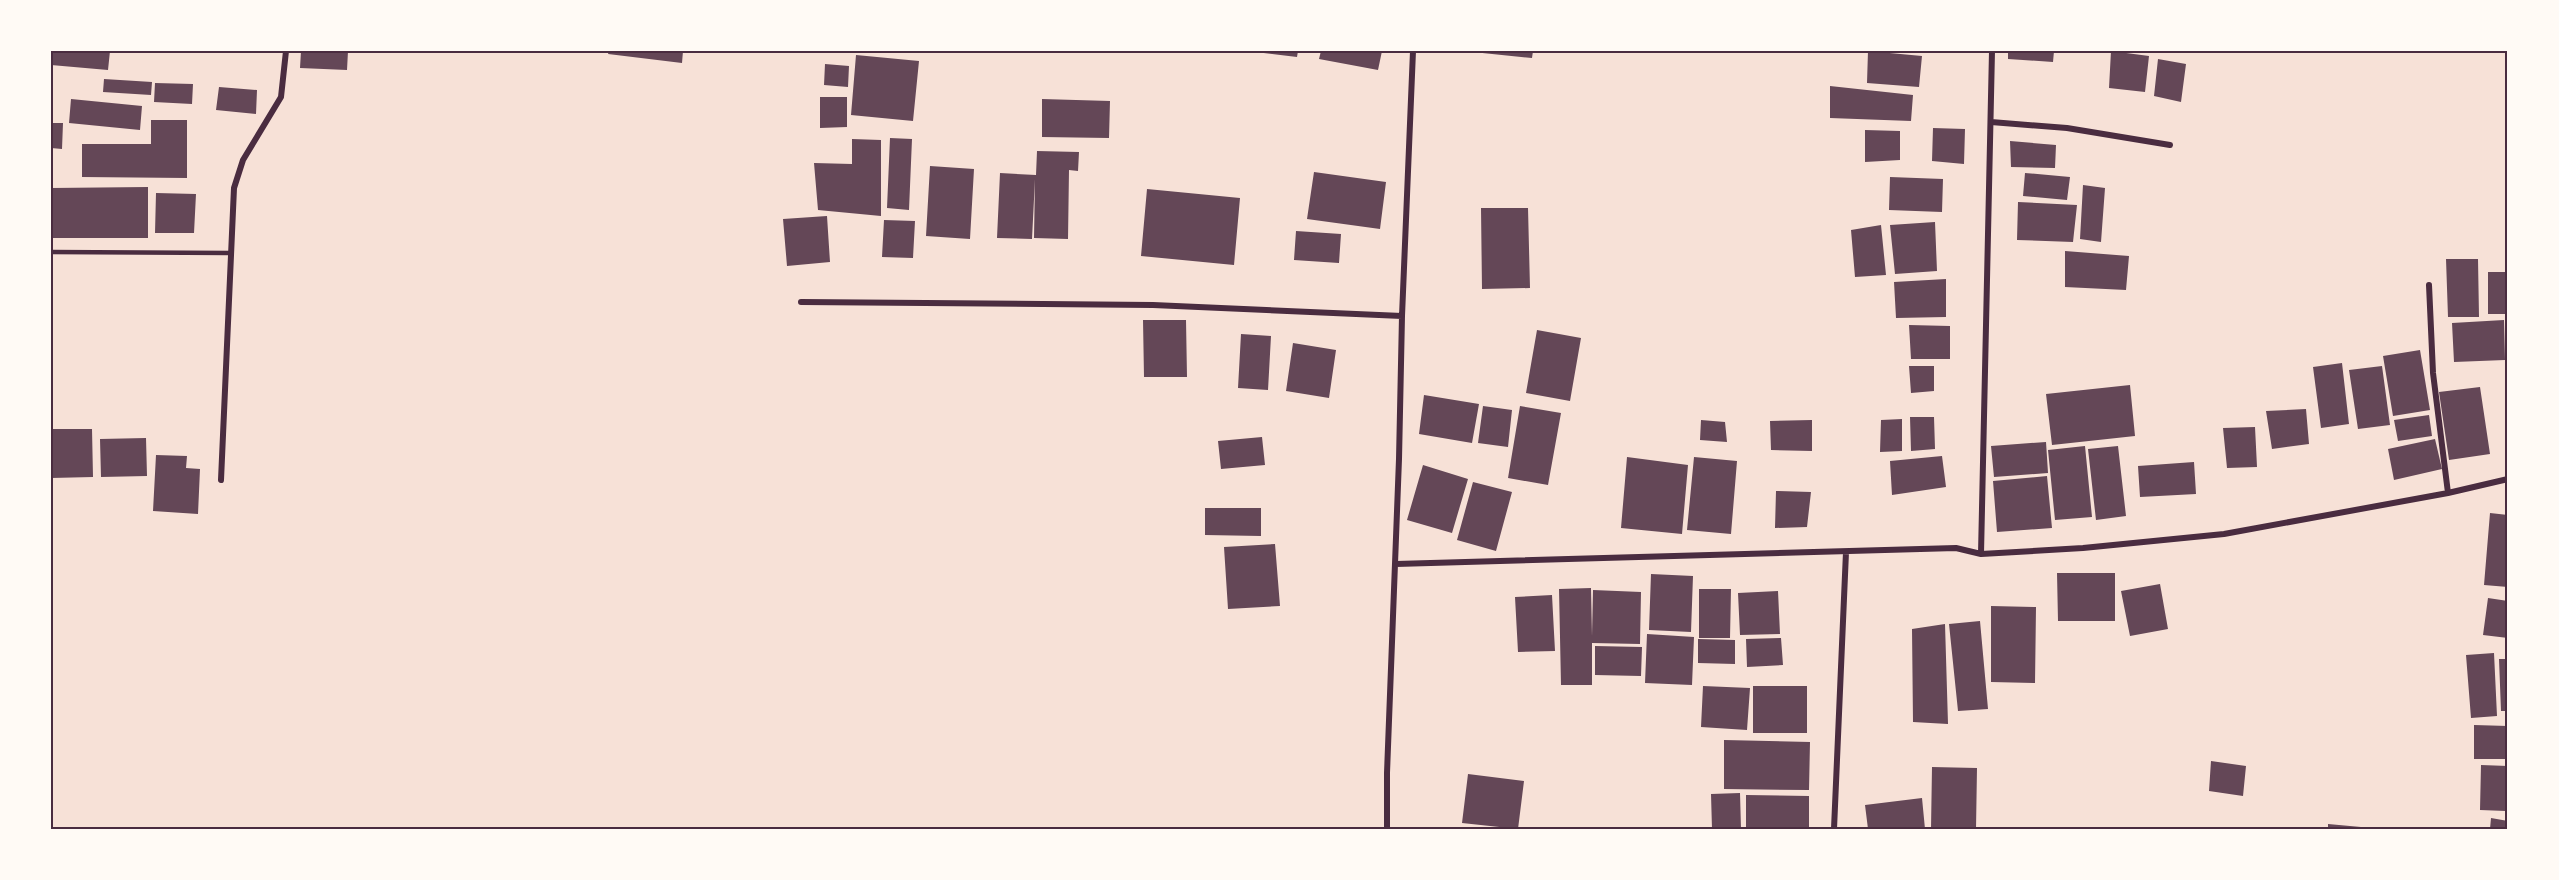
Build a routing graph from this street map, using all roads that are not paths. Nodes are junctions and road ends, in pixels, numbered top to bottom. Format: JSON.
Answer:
{"nodes":[{"id":1,"x":286,"y":51,"type":"edge"},
{"id":2,"x":1413,"y":51,"type":"edge"},
{"id":3,"x":1992,"y":51,"type":"edge"},
{"id":4,"x":1991,"y":122,"type":"junction"},
{"id":5,"x":2170,"y":145,"type":"dead end"},
{"id":6,"x":51,"y":252,"type":"edge"},
{"id":7,"x":230,"y":253,"type":"junction"},
{"id":8,"x":2429,"y":285,"type":"dead end"},
{"id":9,"x":801,"y":302,"type":"dead end"},
{"id":10,"x":1402,"y":316,"type":"junction"},
{"id":11,"x":2508,"y":479,"type":"edge"},
{"id":12,"x":221,"y":480,"type":"dead end"},
{"id":13,"x":2448,"y":493,"type":"junction"},
{"id":14,"x":1846,"y":552,"type":"junction"},
{"id":15,"x":1981,"y":554,"type":"junction"},
{"id":16,"x":1396,"y":564,"type":"junction"},
{"id":17,"x":1387,"y":829,"type":"edge"},
{"id":18,"x":1834,"y":829,"type":"edge"}],
"edges":[{"from":1,"to":7,"type":"street"},
{"from":2,"to":10,"type":"street"},
{"from":3,"to":4,"type":"street"},
{"from":4,"to":5,"type":"street"},
{"from":4,"to":15,"type":"street"},
{"from":6,"to":7,"type":"lane"},
{"from":7,"to":12,"type":"street"},
{"from":8,"to":13,"type":"street"},
{"from":9,"to":10,"type":"street"},
{"from":10,"to":16,"type":"street"},
{"from":11,"to":13,"type":"street"},
{"from":13,"to":15,"type":"street"},
{"from":14,"to":15,"type":"street"},
{"from":14,"to":16,"type":"street"},
{"from":14,"to":18,"type":"street"},
{"from":16,"to":17,"type":"street"}]}
